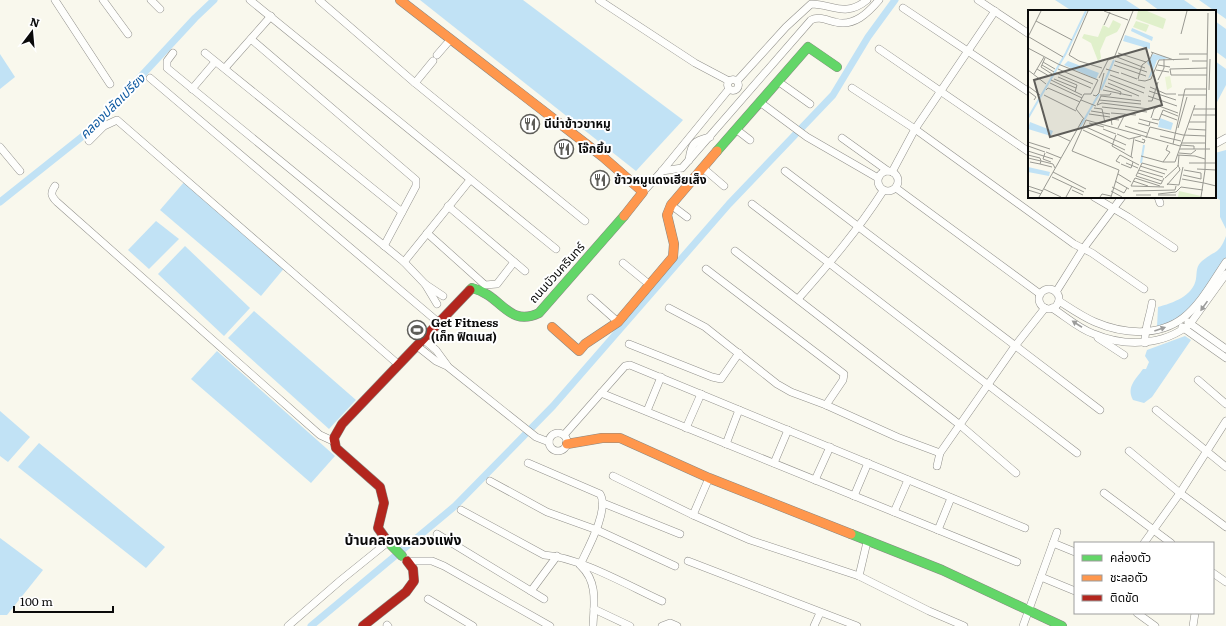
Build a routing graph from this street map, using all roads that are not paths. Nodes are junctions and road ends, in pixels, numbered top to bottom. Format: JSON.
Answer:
{"nodes":[{"id":1,"x":55,"y":0,"type":"edge"},
{"id":2,"x":103,"y":0,"type":"edge"},
{"id":3,"x":151,"y":0,"type":"edge"},
{"id":4,"x":250,"y":0,"type":"edge"},
{"id":5,"x":319,"y":0,"type":"edge"},
{"id":6,"x":400,"y":0,"type":"edge"},
{"id":7,"x":599,"y":0,"type":"edge"},
{"id":8,"x":867,"y":0,"type":"edge"},
{"id":9,"x":879,"y":0,"type":"edge"},
{"id":10,"x":978,"y":0,"type":"edge"},
{"id":11,"x":903,"y":8,"type":"dead end"},
{"id":12,"x":160,"y":9,"type":"dead end"},
{"id":13,"x":995,"y":11,"type":"junction"},
{"id":14,"x":272,"y":16,"type":"junction"},
{"id":15,"x":1028,"y":33,"type":"edge"},
{"id":16,"x":128,"y":34,"type":"dead end"},
{"id":17,"x":252,"y":39,"type":"junction"},
{"id":18,"x":450,"y":40,"type":"junction"},
{"id":19,"x":879,"y":49,"type":"dead end"},
{"id":20,"x":967,"y":51,"type":"junction"},
{"id":21,"x":173,"y":53,"type":"dead end"},
{"id":22,"x":205,"y":53,"type":"dead end"},
{"id":23,"x":437,"y":55,"type":"dead end"},
{"id":24,"x":433,"y":61,"type":"dead end"},
{"id":25,"x":216,"y":62,"type":"junction"},
{"id":26,"x":837,"y":67,"type":"dead end"},
{"id":27,"x":224,"y":68,"type":"junction"},
{"id":28,"x":150,"y":78,"type":"dead end"},
{"id":29,"x":729,"y":81,"type":"junction"},
{"id":30,"x":737,"y":81,"type":"junction"},
{"id":31,"x":779,"y":82,"type":"junction"},
{"id":32,"x":415,"y":83,"type":"junction"},
{"id":33,"x":110,"y":84,"type":"dead end"},
{"id":34,"x":852,"y":88,"type":"dead end"},
{"id":35,"x":192,"y":89,"type":"junction"},
{"id":36,"x":729,"y":89,"type":"junction"},
{"id":37,"x":940,"y":90,"type":"junction"},
{"id":38,"x":1028,"y":91,"type":"edge"},
{"id":39,"x":761,"y":103,"type":"junction"},
{"id":40,"x":810,"y":104,"type":"dead end"},
{"id":41,"x":914,"y":129,"type":"junction"},
{"id":42,"x":737,"y":130,"type":"junction"},
{"id":43,"x":842,"y":138,"type":"dead end"},
{"id":44,"x":1226,"y":138,"type":"edge"},
{"id":45,"x":750,"y":140,"type":"dead end"},
{"id":46,"x":89,"y":141,"type":"dead end"},
{"id":47,"x":1216,"y":143,"type":"edge"},
{"id":48,"x":0,"y":147,"type":"edge"},
{"id":49,"x":1028,"y":151,"type":"edge"},
{"id":50,"x":703,"y":168,"type":"junction"},
{"id":51,"x":785,"y":170,"type":"dead end"},
{"id":52,"x":20,"y":171,"type":"dead end"},
{"id":53,"x":662,"y":171,"type":"junction"},
{"id":54,"x":890,"y":171,"type":"junction"},
{"id":55,"x":878,"y":178,"type":"junction"},
{"id":56,"x":470,"y":180,"type":"junction"},
{"id":57,"x":55,"y":186,"type":"dead end"},
{"id":58,"x":724,"y":186,"type":"dead end"},
{"id":59,"x":896,"y":188,"type":"junction"},
{"id":60,"x":883,"y":191,"type":"junction"},
{"id":61,"x":643,"y":192,"type":"junction"},
{"id":62,"x":1096,"y":198,"type":"edge"},
{"id":63,"x":1121,"y":198,"type":"edge"},
{"id":64,"x":752,"y":204,"type":"dead end"},
{"id":65,"x":671,"y":205,"type":"junction"},
{"id":66,"x":448,"y":206,"type":"junction"},
{"id":67,"x":1114,"y":209,"type":"junction"},
{"id":68,"x":402,"y":212,"type":"junction"},
{"id":69,"x":686,"y":217,"type":"dead end"},
{"id":70,"x":585,"y":221,"type":"dead end"},
{"id":71,"x":859,"y":227,"type":"junction"},
{"id":72,"x":426,"y":233,"type":"junction"},
{"id":73,"x":384,"y":246,"type":"junction"},
{"id":74,"x":1174,"y":248,"type":"dead end"},
{"id":75,"x":556,"y":249,"type":"dead end"},
{"id":76,"x":1083,"y":249,"type":"junction"},
{"id":77,"x":735,"y":252,"type":"dead end"},
{"id":78,"x":404,"y":262,"type":"junction"},
{"id":79,"x":514,"y":262,"type":"junction"},
{"id":80,"x":1226,"y":262,"type":"edge"},
{"id":81,"x":623,"y":263,"type":"dead end"},
{"id":82,"x":830,"y":264,"type":"junction"},
{"id":83,"x":706,"y":269,"type":"dead end"},
{"id":84,"x":525,"y":271,"type":"dead end"},
{"id":85,"x":1226,"y":274,"type":"edge"},
{"id":86,"x":425,"y":284,"type":"junction"},
{"id":87,"x":650,"y":285,"type":"junction"},
{"id":88,"x":1144,"y":288,"type":"dead end"},
{"id":89,"x":1056,"y":292,"type":"junction"},
{"id":90,"x":1040,"y":294,"type":"junction"},
{"id":91,"x":591,"y":298,"type":"dead end"},
{"id":92,"x":798,"y":299,"type":"junction"},
{"id":93,"x":448,"y":300,"type":"junction"},
{"id":94,"x":1058,"y":301,"type":"junction"},
{"id":95,"x":1152,"y":303,"type":"dead end"},
{"id":96,"x":441,"y":308,"type":"junction"},
{"id":97,"x":669,"y":308,"type":"dead end"},
{"id":98,"x":1049,"y":308,"type":"junction"},
{"id":99,"x":1183,"y":318,"type":"junction"},
{"id":100,"x":438,"y":322,"type":"junction"},
{"id":101,"x":618,"y":322,"type":"junction"},
{"id":102,"x":1176,"y":322,"type":"junction"},
{"id":103,"x":552,"y":327,"type":"dead end"},
{"id":104,"x":1187,"y":327,"type":"junction"},
{"id":105,"x":1144,"y":331,"type":"junction"},
{"id":106,"x":1124,"y":332,"type":"junction"},
{"id":107,"x":1093,"y":334,"type":"junction"},
{"id":108,"x":420,"y":342,"type":"junction"},
{"id":109,"x":1124,"y":342,"type":"junction"},
{"id":110,"x":1145,"y":343,"type":"junction"},
{"id":111,"x":629,"y":344,"type":"dead end"},
{"id":112,"x":1015,"y":346,"type":"junction"},
{"id":113,"x":1226,"y":349,"type":"edge"},
{"id":114,"x":739,"y":353,"type":"junction"},
{"id":115,"x":1124,"y":355,"type":"dead end"},
{"id":116,"x":1226,"y":358,"type":"edge"},
{"id":117,"x":400,"y":364,"type":"junction"},
{"id":118,"x":661,"y":377,"type":"junction"},
{"id":119,"x":1198,"y":380,"type":"dead end"},
{"id":120,"x":987,"y":386,"type":"junction"},
{"id":121,"x":601,"y":393,"type":"junction"},
{"id":122,"x":701,"y":394,"type":"junction"},
{"id":123,"x":1226,"y":404,"type":"edge"},
{"id":124,"x":826,"y":405,"type":"junction"},
{"id":125,"x":740,"y":410,"type":"junction"},
{"id":126,"x":1100,"y":410,"type":"dead end"},
{"id":127,"x":1156,"y":410,"type":"dead end"},
{"id":128,"x":646,"y":411,"type":"junction"},
{"id":129,"x":1226,"y":422,"type":"edge"},
{"id":130,"x":960,"y":425,"type":"junction"},
{"id":131,"x":686,"y":428,"type":"junction"},
{"id":132,"x":788,"y":430,"type":"junction"},
{"id":133,"x":565,"y":439,"type":"junction"},
{"id":134,"x":333,"y":441,"type":"junction"},
{"id":135,"x":549,"y":442,"type":"junction"},
{"id":136,"x":726,"y":444,"type":"junction"},
{"id":137,"x":830,"y":447,"type":"junction"},
{"id":138,"x":1129,"y":450,"type":"dead end"},
{"id":139,"x":1207,"y":451,"type":"junction"},
{"id":140,"x":940,"y":452,"type":"junction"},
{"id":141,"x":1076,"y":454,"type":"dead end"},
{"id":142,"x":528,"y":463,"type":"dead end"},
{"id":143,"x":774,"y":463,"type":"junction"},
{"id":144,"x":868,"y":463,"type":"junction"},
{"id":145,"x":937,"y":466,"type":"dead end"},
{"id":146,"x":1226,"y":467,"type":"edge"},
{"id":147,"x":1016,"y":473,"type":"dead end"},
{"id":148,"x":613,"y":476,"type":"dead end"},
{"id":149,"x":709,"y":478,"type":"junction"},
{"id":150,"x":815,"y":480,"type":"junction"},
{"id":151,"x":908,"y":480,"type":"junction"},
{"id":152,"x":490,"y":481,"type":"dead end"},
{"id":153,"x":1104,"y":493,"type":"dead end"},
{"id":154,"x":1180,"y":493,"type":"junction"},
{"id":155,"x":854,"y":496,"type":"junction"},
{"id":156,"x":951,"y":498,"type":"junction"},
{"id":157,"x":603,"y":503,"type":"junction"},
{"id":158,"x":461,"y":510,"type":"dead end"},
{"id":159,"x":894,"y":512,"type":"junction"},
{"id":160,"x":693,"y":515,"type":"junction"},
{"id":161,"x":1226,"y":527,"type":"edge"},
{"id":162,"x":1025,"y":528,"type":"dead end"},
{"id":163,"x":597,"y":530,"type":"junction"},
{"id":164,"x":938,"y":530,"type":"junction"},
{"id":165,"x":1154,"y":531,"type":"junction"},
{"id":166,"x":1058,"y":532,"type":"dead end"},
{"id":167,"x":437,"y":534,"type":"dead end"},
{"id":168,"x":680,"y":534,"type":"dead end"},
{"id":169,"x":868,"y":542,"type":"junction"},
{"id":170,"x":1145,"y":542,"type":"edge"},
{"id":171,"x":1170,"y":542,"type":"edge"},
{"id":172,"x":1053,"y":543,"type":"junction"},
{"id":173,"x":390,"y":544,"type":"junction"},
{"id":174,"x":1074,"y":552,"type":"edge"},
{"id":175,"x":557,"y":556,"type":"junction"},
{"id":176,"x":405,"y":559,"type":"junction"},
{"id":177,"x":688,"y":561,"type":"dead end"},
{"id":178,"x":1017,"y":562,"type":"dead end"},
{"id":179,"x":580,"y":564,"type":"junction"},
{"id":180,"x":675,"y":566,"type":"dead end"},
{"id":181,"x":1214,"y":574,"type":"edge"},
{"id":182,"x":858,"y":576,"type":"junction"},
{"id":183,"x":1041,"y":577,"type":"junction"},
{"id":184,"x":1226,"y":582,"type":"edge"},
{"id":185,"x":531,"y":591,"type":"junction"},
{"id":186,"x":1074,"y":591,"type":"edge"},
{"id":187,"x":428,"y":599,"type":"dead end"},
{"id":188,"x":544,"y":599,"type":"dead end"},
{"id":189,"x":662,"y":601,"type":"dead end"},
{"id":190,"x":594,"y":610,"type":"junction"},
{"id":191,"x":1028,"y":610,"type":"junction"},
{"id":192,"x":820,"y":613,"type":"junction"},
{"id":193,"x":1138,"y":614,"type":"edge"},
{"id":194,"x":1195,"y":614,"type":"edge"},
{"id":195,"x":288,"y":626,"type":"edge"},
{"id":196,"x":363,"y":626,"type":"edge"},
{"id":197,"x":473,"y":626,"type":"edge"},
{"id":198,"x":550,"y":626,"type":"edge"},
{"id":199,"x":593,"y":626,"type":"edge"},
{"id":200,"x":630,"y":626,"type":"edge"},
{"id":201,"x":662,"y":626,"type":"edge"},
{"id":202,"x":677,"y":626,"type":"edge"},
{"id":203,"x":814,"y":626,"type":"edge"},
{"id":204,"x":857,"y":626,"type":"edge"},
{"id":205,"x":964,"y":626,"type":"edge"},
{"id":206,"x":1022,"y":626,"type":"edge"},
{"id":207,"x":1062,"y":626,"type":"edge"},
{"id":208,"x":1156,"y":626,"type":"edge"},
{"id":209,"x":1193,"y":626,"type":"edge"}],
"edges":[{"from":1,"to":33,"type":"street"},
{"from":2,"to":16,"type":"street"},
{"from":3,"to":12,"type":"street"},
{"from":4,"to":14,"type":"street"},
{"from":5,"to":32,"type":"street"},
{"from":6,"to":18,"type":"street"},
{"from":7,"to":29,"type":"street"},
{"from":8,"to":30,"type":"street"},
{"from":9,"to":53,"type":"street"},
{"from":10,"to":13,"type":"street"},
{"from":11,"to":20,"type":"street"},
{"from":13,"to":15,"type":"street"},
{"from":13,"to":20,"type":"street"},
{"from":14,"to":17,"type":"street"},
{"from":14,"to":56,"type":"street"},
{"from":17,"to":27,"type":"street"},
{"from":17,"to":68,"type":"street"},
{"from":18,"to":23,"type":"street"},
{"from":18,"to":61,"type":"street"},
{"from":19,"to":37,"type":"street"},
{"from":20,"to":37,"type":"street"},
{"from":20,"to":38,"type":"street"},
{"from":21,"to":35,"type":"street"},
{"from":22,"to":25,"type":"street"},
{"from":24,"to":32,"type":"street"},
{"from":25,"to":27,"type":"street"},
{"from":25,"to":35,"type":"street"},
{"from":26,"to":31,"type":"street"},
{"from":27,"to":68,"type":"street"},
{"from":28,"to":100,"type":"street"},
{"from":29,"to":30,"type":"street"},
{"from":29,"to":36,"type":"street"},
{"from":30,"to":36,"type":"street"},
{"from":31,"to":39,"type":"street"},
{"from":31,"to":40,"type":"street"},
{"from":32,"to":70,"type":"street"},
{"from":34,"to":41,"type":"street"},
{"from":35,"to":73,"type":"street"},
{"from":36,"to":53,"type":"street"},
{"from":37,"to":41,"type":"street"},
{"from":37,"to":49,"type":"street"},
{"from":39,"to":42,"type":"street"},
{"from":39,"to":55,"type":"street"},
{"from":41,"to":54,"type":"street"},
{"from":41,"to":76,"type":"street"},
{"from":42,"to":45,"type":"street"},
{"from":42,"to":50,"type":"street"},
{"from":43,"to":54,"type":"street"},
{"from":44,"to":47,"type":"street"},
{"from":46,"to":117,"type":"street"},
{"from":48,"to":52,"type":"street"},
{"from":50,"to":58,"type":"street"},
{"from":50,"to":65,"type":"street"},
{"from":51,"to":71,"type":"street"},
{"from":53,"to":61,"type":"street"},
{"from":54,"to":55,"type":"street"},
{"from":54,"to":59,"type":"street"},
{"from":55,"to":60,"type":"street"},
{"from":56,"to":66,"type":"street"},
{"from":56,"to":75,"type":"street"},
{"from":57,"to":134,"type":"street"},
{"from":59,"to":60,"type":"street"},
{"from":59,"to":90,"type":"street"},
{"from":60,"to":71,"type":"street"},
{"from":61,"to":93,"type":"street","name":"ถนนบัวนครินทร์"},
{"from":62,"to":67,"type":"street"},
{"from":63,"to":67,"type":"street"},
{"from":64,"to":82,"type":"street"},
{"from":65,"to":69,"type":"street"},
{"from":65,"to":87,"type":"street"},
{"from":66,"to":72,"type":"street"},
{"from":66,"to":79,"type":"street"},
{"from":67,"to":74,"type":"street"},
{"from":67,"to":76,"type":"street"},
{"from":68,"to":73,"type":"street"},
{"from":71,"to":82,"type":"street"},
{"from":71,"to":112,"type":"street"},
{"from":72,"to":78,"type":"street"},
{"from":72,"to":79,"type":"street"},
{"from":73,"to":78,"type":"street"},
{"from":76,"to":88,"type":"street"},
{"from":76,"to":89,"type":"street"},
{"from":77,"to":92,"type":"street"},
{"from":78,"to":86,"type":"street"},
{"from":79,"to":84,"type":"street"},
{"from":80,"to":99,"type":"street"},
{"from":81,"to":87,"type":"street"},
{"from":82,"to":92,"type":"street"},
{"from":82,"to":120,"type":"street"},
{"from":83,"to":124,"type":"street"},
{"from":85,"to":104,"type":"street","one_way":true},
{"from":86,"to":93,"type":"street"},
{"from":86,"to":96,"type":"street"},
{"from":87,"to":101,"type":"street"},
{"from":89,"to":90,"type":"street"},
{"from":89,"to":94,"type":"street"},
{"from":90,"to":98,"type":"street"},
{"from":91,"to":101,"type":"street"},
{"from":92,"to":130,"type":"street"},
{"from":93,"to":96,"type":"street","name":"ถนนบัวนครินทร์"},
{"from":94,"to":98,"type":"street"},
{"from":94,"to":106,"type":"street"},
{"from":95,"to":105,"type":"street"},
{"from":96,"to":100,"type":"street","name":"ถนนบัวนครินทร์"},
{"from":97,"to":114,"type":"street"},
{"from":107,"to":98,"type":"street","one_way":true},
{"from":98,"to":112,"type":"street"},
{"from":99,"to":102,"type":"street"},
{"from":99,"to":104,"type":"street"},
{"from":100,"to":108,"type":"street","name":"ถนนบัวนครินทร์"},
{"from":101,"to":103,"type":"street"},
{"from":102,"to":104,"type":"street"},
{"from":105,"to":102,"type":"street","one_way":true},
{"from":104,"to":110,"type":"street"},
{"from":104,"to":113,"type":"street"},
{"from":104,"to":116,"type":"street"},
{"from":105,"to":106,"type":"street"},
{"from":105,"to":110,"type":"street"},
{"from":106,"to":109,"type":"street"},
{"from":107,"to":109,"type":"street"},
{"from":107,"to":115,"type":"street"},
{"from":108,"to":117,"type":"street","name":"ถนนบัวนครินทร์"},
{"from":108,"to":135,"type":"street"},
{"from":109,"to":110,"type":"street"},
{"from":111,"to":114,"type":"street"},
{"from":112,"to":120,"type":"street"},
{"from":112,"to":126,"type":"street"},
{"from":114,"to":124,"type":"street"},
{"from":117,"to":134,"type":"street","name":"ถนนบัวนครินทร์"},
{"from":118,"to":121,"type":"street"},
{"from":118,"to":122,"type":"street"},
{"from":118,"to":128,"type":"street"},
{"from":119,"to":123,"type":"street"},
{"from":120,"to":130,"type":"street"},
{"from":120,"to":141,"type":"street"},
{"from":121,"to":128,"type":"street"},
{"from":121,"to":133,"type":"street"},
{"from":122,"to":125,"type":"street"},
{"from":122,"to":131,"type":"street"},
{"from":124,"to":140,"type":"street"},
{"from":125,"to":132,"type":"street"},
{"from":125,"to":136,"type":"street"},
{"from":127,"to":139,"type":"street"},
{"from":128,"to":131,"type":"street"},
{"from":129,"to":139,"type":"street"},
{"from":130,"to":140,"type":"street"},
{"from":130,"to":147,"type":"street"},
{"from":131,"to":136,"type":"street"},
{"from":132,"to":137,"type":"street"},
{"from":132,"to":143,"type":"street"},
{"from":133,"to":135,"type":"street"},
{"from":133,"to":135,"type":"street"},
{"from":133,"to":149,"type":"street"},
{"from":134,"to":173,"type":"street"},
{"from":136,"to":143,"type":"street"},
{"from":137,"to":144,"type":"street"},
{"from":137,"to":150,"type":"street"},
{"from":138,"to":154,"type":"street"},
{"from":139,"to":146,"type":"street"},
{"from":139,"to":154,"type":"street"},
{"from":140,"to":145,"type":"street"},
{"from":142,"to":157,"type":"street"},
{"from":143,"to":150,"type":"street"},
{"from":144,"to":151,"type":"street"},
{"from":144,"to":155,"type":"street"},
{"from":148,"to":160,"type":"street"},
{"from":149,"to":160,"type":"street"},
{"from":149,"to":169,"type":"street"},
{"from":150,"to":155,"type":"street"},
{"from":151,"to":156,"type":"street"},
{"from":151,"to":159,"type":"street"},
{"from":152,"to":163,"type":"street"},
{"from":153,"to":165,"type":"street"},
{"from":154,"to":161,"type":"street"},
{"from":154,"to":165,"type":"street"},
{"from":155,"to":159,"type":"street"},
{"from":156,"to":162,"type":"street"},
{"from":156,"to":164,"type":"street"},
{"from":157,"to":163,"type":"street"},
{"from":157,"to":168,"type":"street"},
{"from":158,"to":175,"type":"street"},
{"from":159,"to":164,"type":"street"},
{"from":160,"to":182,"type":"street"},
{"from":163,"to":179,"type":"street"},
{"from":163,"to":180,"type":"street"},
{"from":164,"to":178,"type":"street"},
{"from":165,"to":170,"type":"street"},
{"from":165,"to":171,"type":"street"},
{"from":166,"to":172,"type":"street"},
{"from":167,"to":185,"type":"street"},
{"from":169,"to":182,"type":"street"},
{"from":169,"to":191,"type":"street"},
{"from":172,"to":174,"type":"street"},
{"from":172,"to":183,"type":"street"},
{"from":173,"to":176,"type":"street"},
{"from":173,"to":195,"type":"street"},
{"from":175,"to":179,"type":"street"},
{"from":175,"to":185,"type":"street"},
{"from":176,"to":196,"type":"street"},
{"from":176,"to":198,"type":"street"},
{"from":177,"to":192,"type":"street"},
{"from":179,"to":189,"type":"street"},
{"from":179,"to":190,"type":"street"},
{"from":181,"to":184,"type":"street"},
{"from":182,"to":205,"type":"street"},
{"from":183,"to":186,"type":"street"},
{"from":183,"to":191,"type":"street"},
{"from":185,"to":188,"type":"street"},
{"from":187,"to":197,"type":"street"},
{"from":190,"to":199,"type":"street"},
{"from":190,"to":200,"type":"street"},
{"from":191,"to":206,"type":"street"},
{"from":191,"to":207,"type":"street"},
{"from":192,"to":203,"type":"street"},
{"from":192,"to":204,"type":"street"},
{"from":193,"to":208,"type":"street"},
{"from":194,"to":209,"type":"street"},
{"from":201,"to":202,"type":"street"}]}
